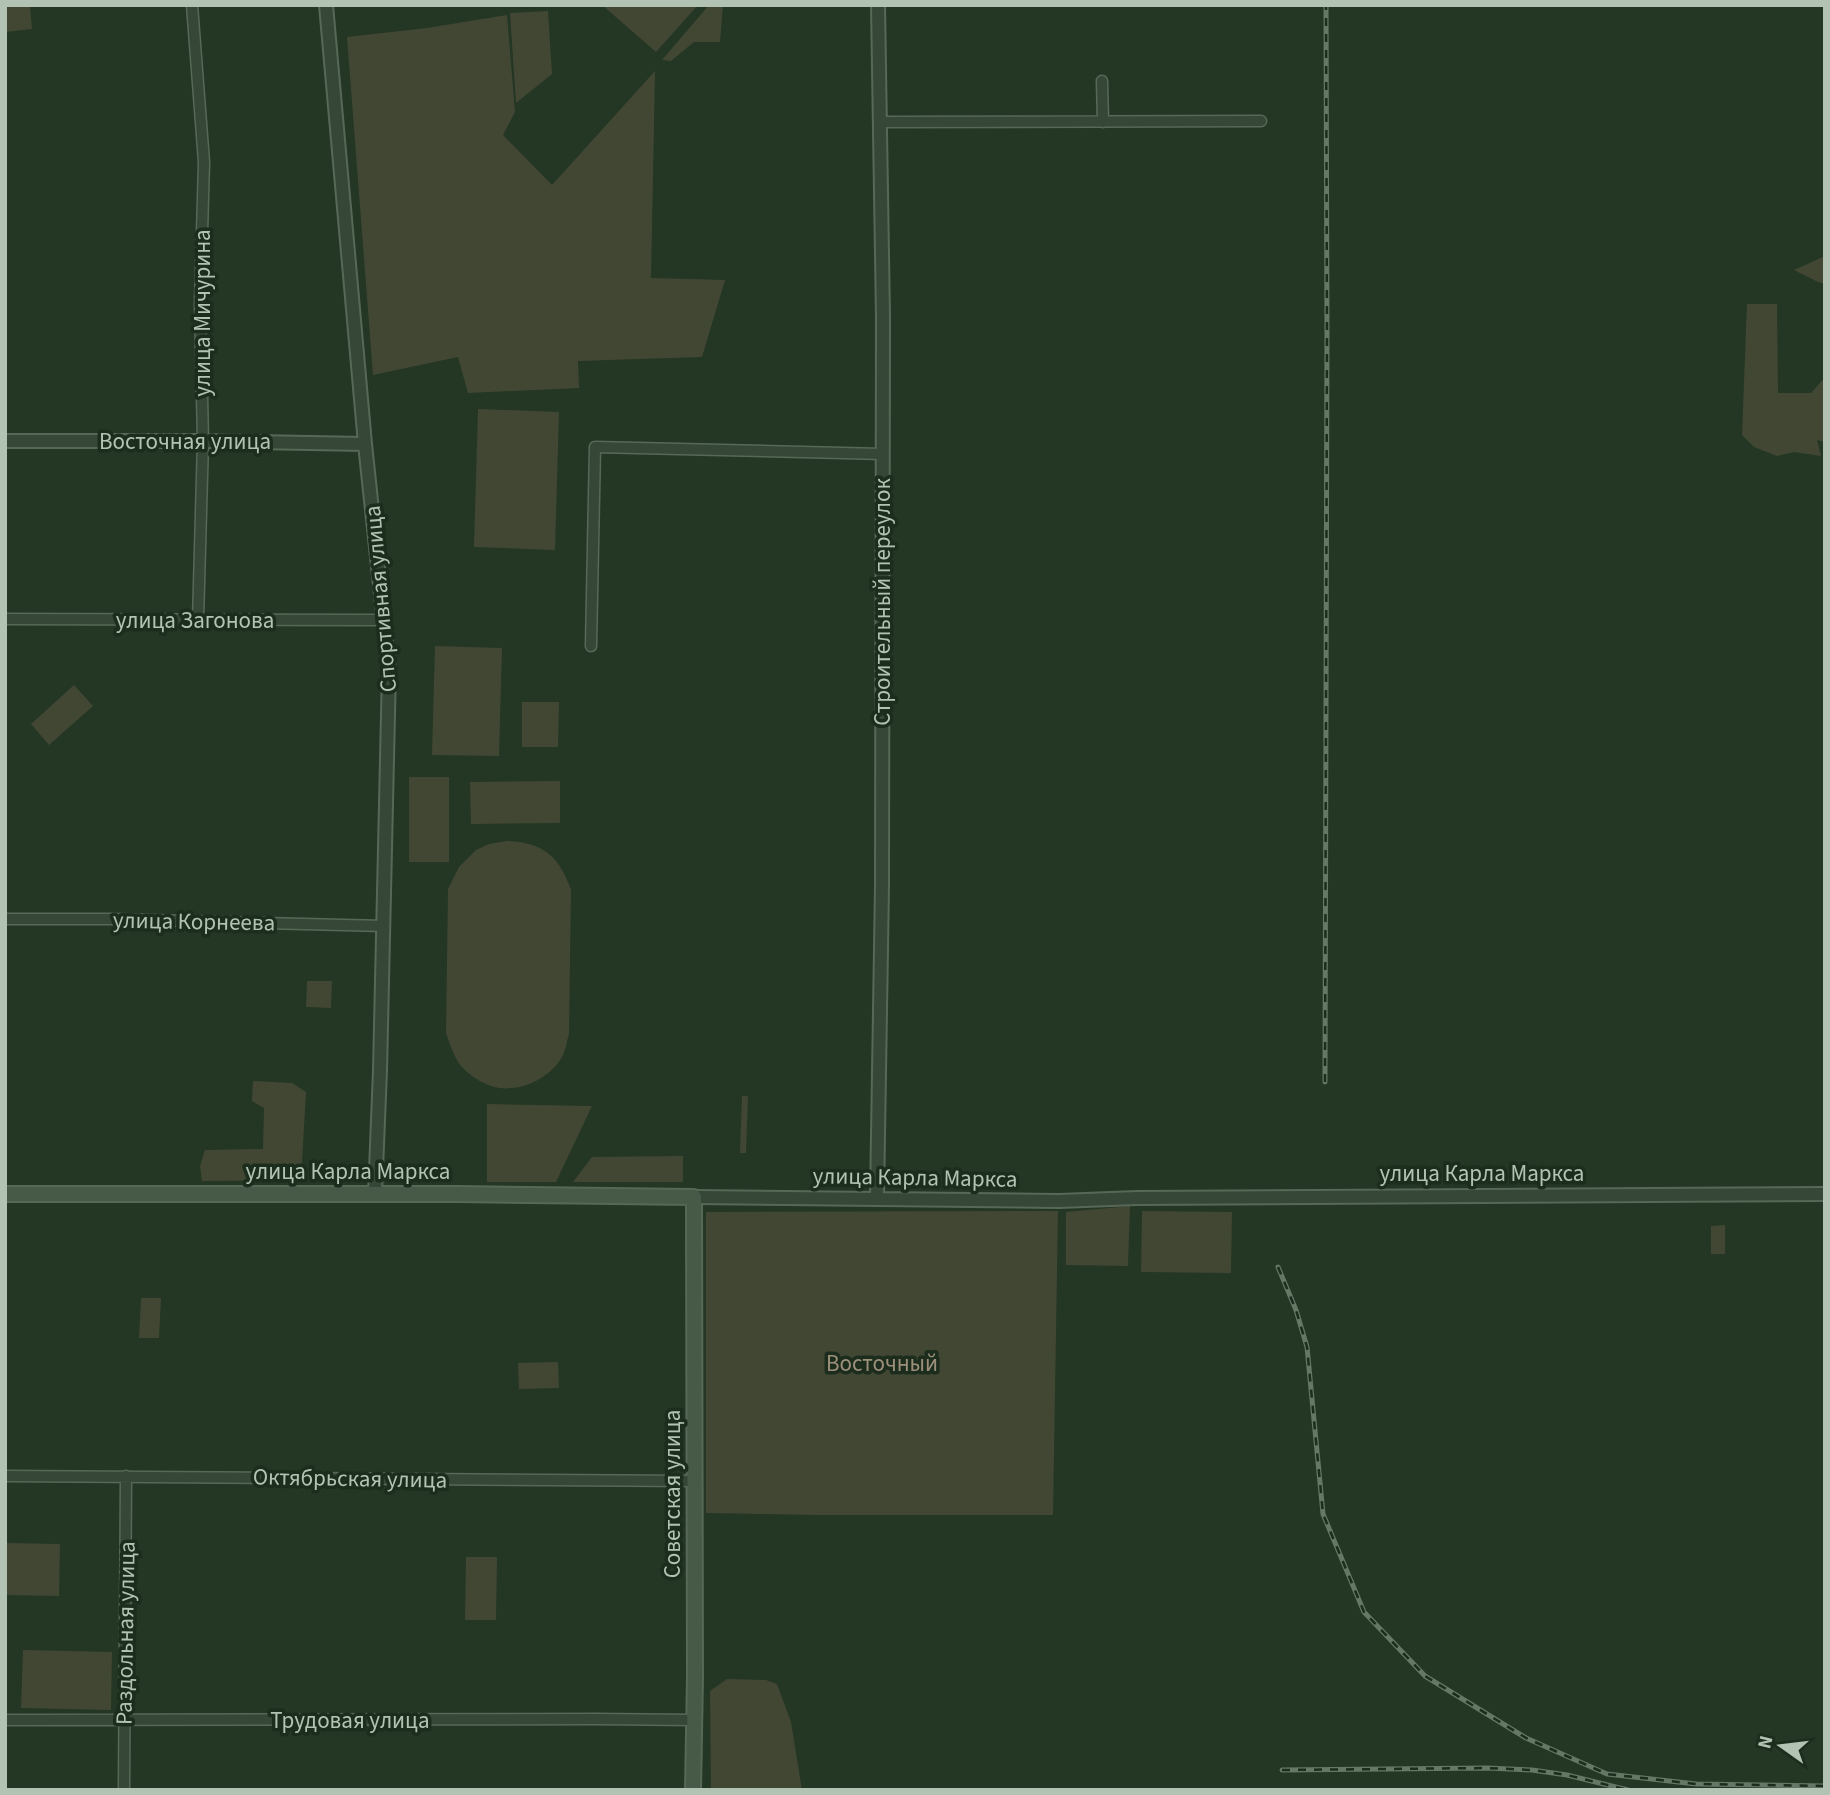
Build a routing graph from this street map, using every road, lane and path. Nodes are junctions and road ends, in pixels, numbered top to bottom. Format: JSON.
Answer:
{"nodes":[{"id":1,"x":192,"y":5,"type":"edge"},
{"id":2,"x":326,"y":5,"type":"edge"},
{"id":3,"x":878,"y":5,"type":"edge"},
{"id":4,"x":1102,"y":81,"type":"dead end"},
{"id":5,"x":1261,"y":121,"type":"dead end"},
{"id":6,"x":880,"y":122,"type":"junction"},
{"id":7,"x":1103,"y":122,"type":"junction"},
{"id":8,"x":5,"y":441,"type":"edge"},
{"id":9,"x":203,"y":441,"type":"junction"},
{"id":10,"x":365,"y":444,"type":"junction"},
{"id":11,"x":883,"y":454,"type":"junction"},
{"id":12,"x":5,"y":619,"type":"edge"},
{"id":13,"x":198,"y":620,"type":"junction"},
{"id":14,"x":384,"y":620,"type":"junction"},
{"id":15,"x":591,"y":646,"type":"dead end"},
{"id":16,"x":5,"y":919,"type":"edge"},
{"id":17,"x":384,"y":926,"type":"junction"},
{"id":18,"x":5,"y":1194,"type":"edge"},
{"id":19,"x":375,"y":1194,"type":"junction"},
{"id":20,"x":1825,"y":1194,"type":"edge"},
{"id":21,"x":694,"y":1198,"type":"junction"},
{"id":22,"x":877,"y":1198,"type":"junction"},
{"id":23,"x":5,"y":1476,"type":"edge"},
{"id":24,"x":126,"y":1476,"type":"junction"},
{"id":25,"x":694,"y":1481,"type":"junction"},
{"id":26,"x":5,"y":1720,"type":"edge"},
{"id":27,"x":123,"y":1720,"type":"junction"},
{"id":28,"x":694,"y":1720,"type":"junction"},
{"id":29,"x":124,"y":1790,"type":"edge"},
{"id":30,"x":693,"y":1790,"type":"edge"}],
"edges":[{"from":1,"to":9,"type":"street","name":"улица Мичурина"},
{"from":2,"to":10,"type":"street","name":"Спортивная улица"},
{"from":3,"to":6,"type":"street","name":"Строительный переулок"},
{"from":4,"to":7,"type":"street"},
{"from":5,"to":7,"type":"street"},
{"from":6,"to":7,"type":"street"},
{"from":6,"to":11,"type":"street","name":"Строительный переулок"},
{"from":8,"to":9,"type":"street","name":"Восточная улица"},
{"from":9,"to":10,"type":"street","name":"Восточная улица"},
{"from":9,"to":13,"type":"street","name":"улица Мичурина"},
{"from":10,"to":14,"type":"street","name":"Спортивная улица"},
{"from":11,"to":15,"type":"street"},
{"from":11,"to":22,"type":"street","name":"Строительный переулок"},
{"from":12,"to":13,"type":"street","name":"улица Загонова"},
{"from":13,"to":14,"type":"street","name":"улица Загонова"},
{"from":14,"to":17,"type":"street","name":"Спортивная улица"},
{"from":16,"to":17,"type":"street","name":"улица Корнеева"},
{"from":17,"to":19,"type":"street","name":"Спортивная улица"},
{"from":18,"to":19,"type":"main road","name":"улица Карла Маркса"},
{"from":19,"to":21,"type":"main road","name":"улица Карла Маркса"},
{"from":20,"to":22,"type":"street","name":"улица Карла Маркса"},
{"from":21,"to":22,"type":"street","name":"улица Карла Маркса"},
{"from":21,"to":25,"type":"main road","name":"Советская улица"},
{"from":23,"to":24,"type":"street","name":"Октябрьская улица"},
{"from":24,"to":25,"type":"street","name":"Октябрьская улица"},
{"from":24,"to":27,"type":"street","name":"Раздольная улица"},
{"from":25,"to":28,"type":"main road","name":"Советская улица"},
{"from":26,"to":27,"type":"street","name":"Трудовая улица"},
{"from":27,"to":28,"type":"street","name":"Трудовая улица"},
{"from":27,"to":29,"type":"street","name":"Раздольная улица"},
{"from":28,"to":30,"type":"main road","name":"Советская улица"}]}
